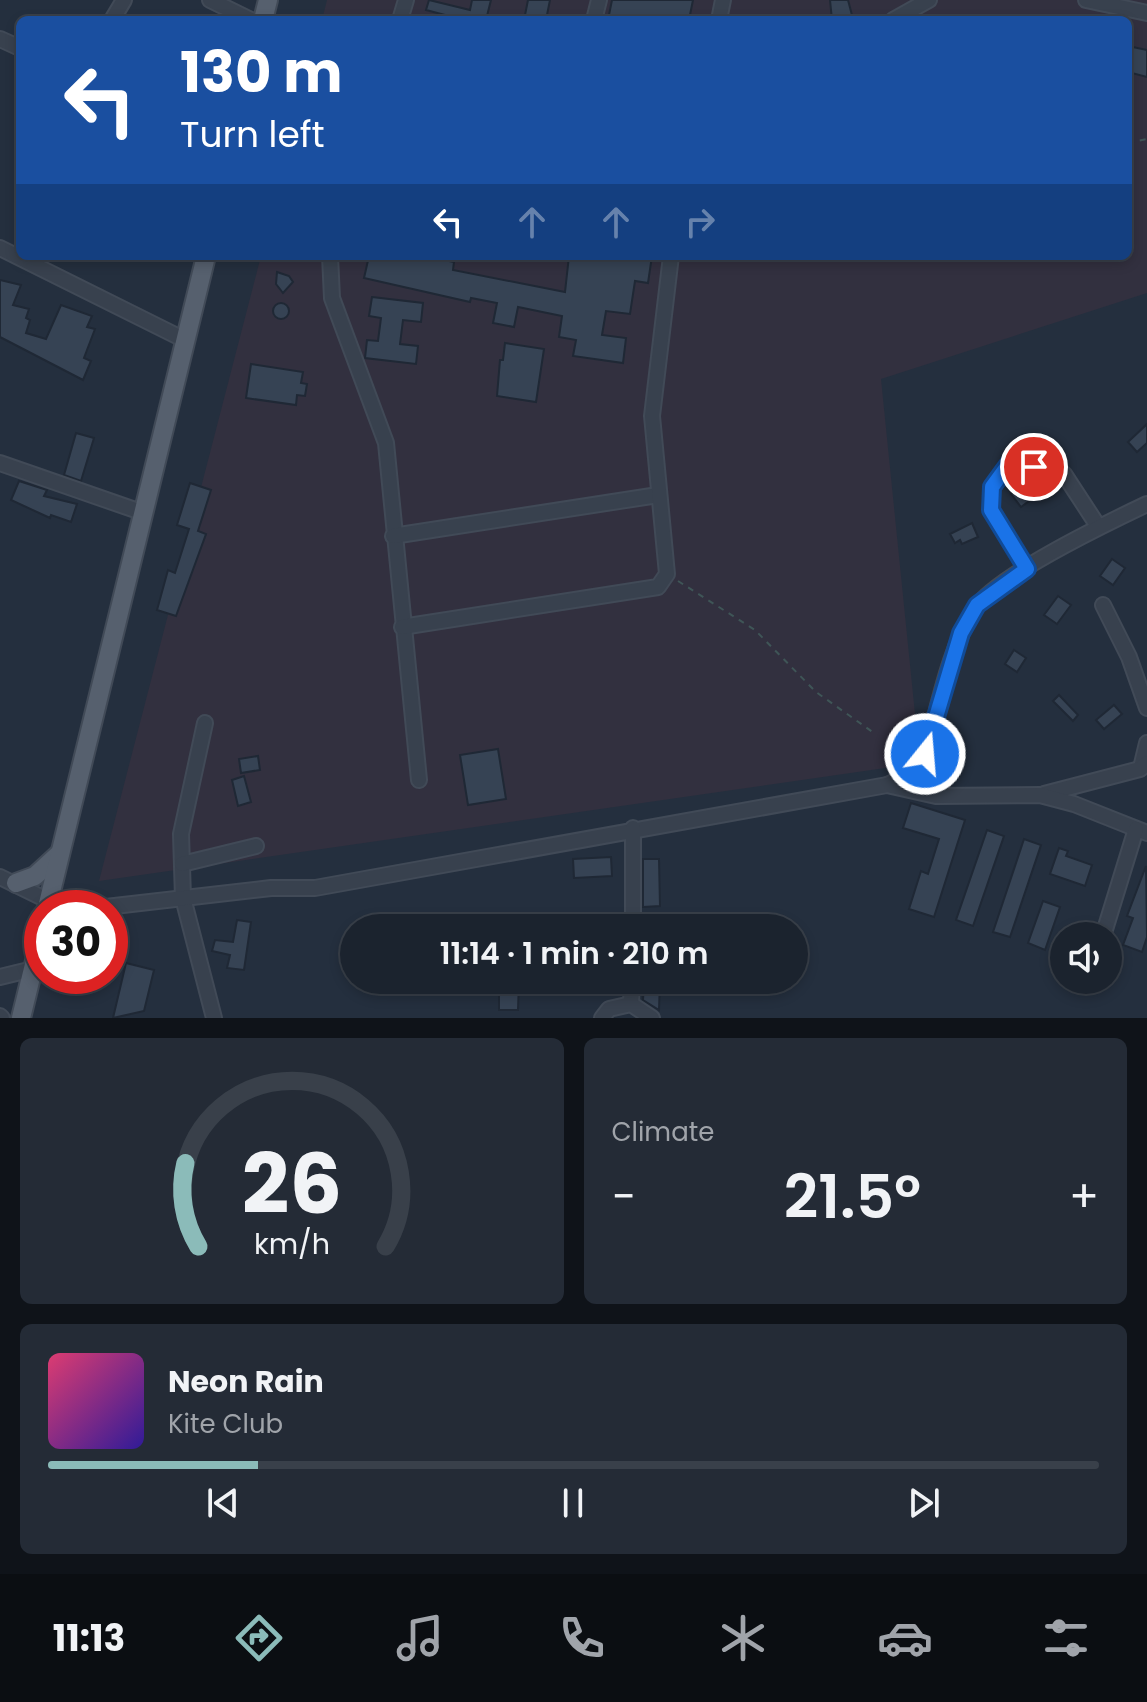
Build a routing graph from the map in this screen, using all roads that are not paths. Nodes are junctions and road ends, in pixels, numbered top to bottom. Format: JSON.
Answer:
{"nodes":[{"id":1,"x":210,"y":0,"type":"edge"},
{"id":2,"x":929,"y":0,"type":"edge"},
{"id":3,"x":1086,"y":0,"type":"edge"},
{"id":4,"x":1147,"y":13,"type":"edge"},
{"id":5,"x":243,"y":16,"type":"edge"},
{"id":6,"x":900,"y":16,"type":"edge"},
{"id":7,"x":24,"y":260,"type":"edge"},
{"id":8,"x":205,"y":260,"type":"edge"},
{"id":9,"x":330,"y":260,"type":"edge"},
{"id":10,"x":671,"y":260,"type":"edge"},
{"id":11,"x":185,"y":340,"type":"junction"},
{"id":12,"x":0,"y":463,"type":"edge"},
{"id":13,"x":658,"y":495,"type":"junction"},
{"id":14,"x":1147,"y":504,"type":"edge"},
{"id":15,"x":144,"y":513,"type":"junction"},
{"id":16,"x":1098,"y":526,"type":"junction"},
{"id":17,"x":393,"y":536,"type":"junction"},
{"id":18,"x":1027,"y":569,"type":"junction"},
{"id":19,"x":1103,"y":605,"type":"dead end"},
{"id":20,"x":402,"y":627,"type":"junction"},
{"id":21,"x":1147,"y":708,"type":"edge"},
{"id":22,"x":205,"y":723,"type":"dead end"},
{"id":23,"x":1147,"y":743,"type":"edge"},
{"id":24,"x":1144,"y":765,"type":"edge"},
{"id":25,"x":419,"y":780,"type":"dead end"},
{"id":26,"x":887,"y":785,"type":"junction"},
{"id":27,"x":1040,"y":795,"type":"junction"},
{"id":28,"x":633,"y":828,"type":"junction"},
{"id":29,"x":1142,"y":831,"type":"edge"},
{"id":30,"x":256,"y":846,"type":"dead end"},
{"id":31,"x":62,"y":851,"type":"junction"},
{"id":32,"x":182,"y":864,"type":"junction"},
{"id":33,"x":8,"y":880,"type":"edge"},
{"id":34,"x":52,"y":890,"type":"edge"},
{"id":35,"x":183,"y":898,"type":"junction"},
{"id":36,"x":128,"y":904,"type":"edge"},
{"id":37,"x":633,"y":914,"type":"edge"},
{"id":38,"x":1108,"y":922,"type":"edge"},
{"id":39,"x":24,"y":971,"type":"edge"},
{"id":40,"x":0,"y":977,"type":"edge"},
{"id":41,"x":27,"y":994,"type":"edge"},
{"id":42,"x":631,"y":994,"type":"edge"},
{"id":43,"x":631,"y":1004,"type":"junction"},
{"id":44,"x":21,"y":1018,"type":"edge"},
{"id":45,"x":214,"y":1018,"type":"edge"},
{"id":46,"x":602,"y":1018,"type":"edge"},
{"id":47,"x":652,"y":1018,"type":"edge"}],
"edges":[{"from":1,"to":5,"type":"street"},
{"from":2,"to":6,"type":"street"},
{"from":3,"to":4,"type":"street"},
{"from":7,"to":11,"type":"street"},
{"from":8,"to":11,"type":"main road"},
{"from":9,"to":17,"type":"street"},
{"from":10,"to":13,"type":"street"},
{"from":11,"to":15,"type":"main road"},
{"from":12,"to":15,"type":"street"},
{"from":13,"to":17,"type":"street"},
{"from":13,"to":20,"type":"street"},
{"from":14,"to":16,"type":"street"},
{"from":15,"to":31,"type":"main road"},
{"from":16,"to":18,"type":"street"},
{"from":16,"to":18,"type":"street"},
{"from":17,"to":20,"type":"street"},
{"from":18,"to":26,"type":"street"},
{"from":19,"to":21,"type":"street"},
{"from":20,"to":25,"type":"street"},
{"from":22,"to":32,"type":"street"},
{"from":23,"to":24,"type":"street"},
{"from":24,"to":27,"type":"street"},
{"from":26,"to":27,"type":"street"},
{"from":26,"to":28,"type":"street"},
{"from":27,"to":29,"type":"street"},
{"from":28,"to":35,"type":"street"},
{"from":28,"to":37,"type":"street"},
{"from":29,"to":38,"type":"street"},
{"from":30,"to":32,"type":"street"},
{"from":31,"to":33,"type":"main road"},
{"from":31,"to":34,"type":"main road"},
{"from":32,"to":35,"type":"street"},
{"from":35,"to":36,"type":"street"},
{"from":35,"to":45,"type":"street"},
{"from":39,"to":40,"type":"street"},
{"from":41,"to":44,"type":"main road"},
{"from":42,"to":43,"type":"street"},
{"from":43,"to":46,"type":"street"},
{"from":43,"to":47,"type":"street"}]}
